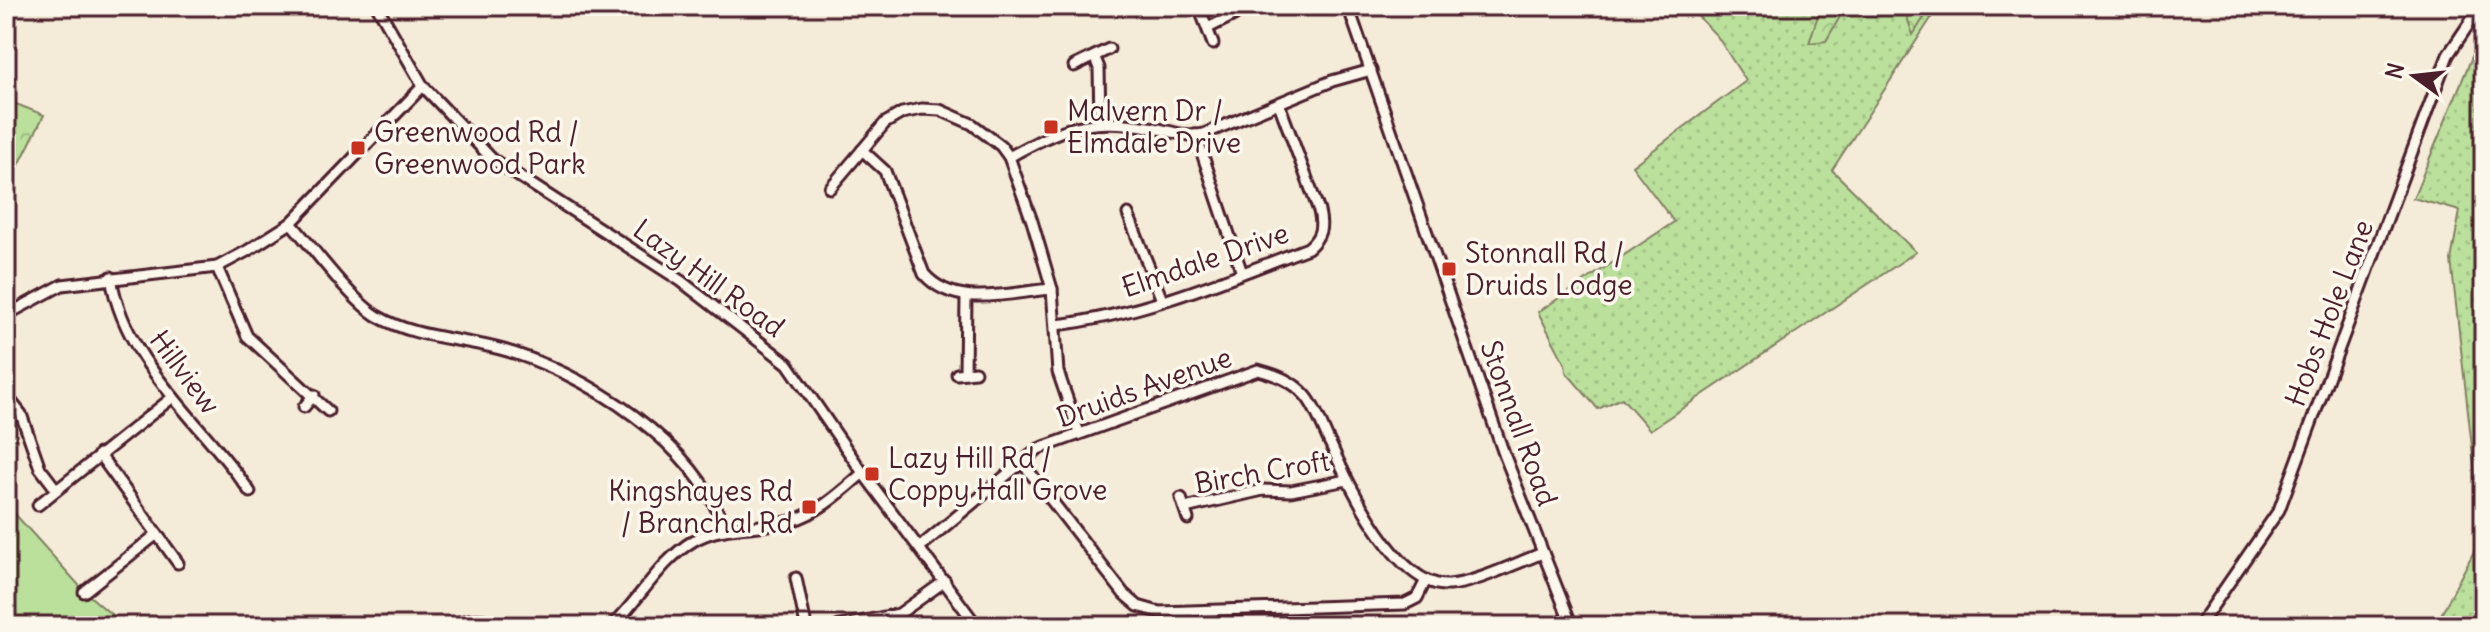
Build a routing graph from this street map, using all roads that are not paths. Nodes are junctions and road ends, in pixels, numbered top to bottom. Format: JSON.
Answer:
{"nodes":[{"id":1,"x":377,"y":6,"type":"edge"},
{"id":2,"x":1252,"y":6,"type":"edge"},
{"id":3,"x":1348,"y":6,"type":"edge"},
{"id":4,"x":2481,"y":6,"type":"edge"},
{"id":5,"x":1201,"y":12,"type":"dead end"},
{"id":6,"x":1208,"y":28,"type":"junction"},
{"id":7,"x":1213,"y":44,"type":"dead end"},
{"id":8,"x":1109,"y":49,"type":"dead end"},
{"id":9,"x":1095,"y":58,"type":"junction"},
{"id":10,"x":1074,"y":66,"type":"dead end"},
{"id":11,"x":1371,"y":70,"type":"junction"},
{"id":12,"x":423,"y":86,"type":"junction"},
{"id":13,"x":1279,"y":104,"type":"junction"},
{"id":14,"x":1100,"y":121,"type":"junction"},
{"id":15,"x":1196,"y":135,"type":"junction"},
{"id":16,"x":862,"y":150,"type":"junction"},
{"id":17,"x":1009,"y":157,"type":"junction"},
{"id":18,"x":830,"y":188,"type":"dead end"},
{"id":19,"x":1134,"y":218,"type":"dead end"},
{"id":20,"x":291,"y":223,"type":"junction"},
{"id":21,"x":217,"y":267,"type":"junction"},
{"id":22,"x":1242,"y":273,"type":"junction"},
{"id":23,"x":111,"y":277,"type":"junction"},
{"id":24,"x":1052,"y":289,"type":"junction"},
{"id":25,"x":966,"y":296,"type":"junction"},
{"id":26,"x":1162,"y":300,"type":"junction"},
{"id":27,"x":6,"y":315,"type":"edge"},
{"id":28,"x":1056,"y":325,"type":"junction"},
{"id":29,"x":966,"y":373,"type":"dead end"},
{"id":30,"x":6,"y":395,"type":"edge"},
{"id":31,"x":314,"y":395,"type":"junction"},
{"id":32,"x":173,"y":397,"type":"junction"},
{"id":33,"x":304,"y":407,"type":"dead end"},
{"id":34,"x":328,"y":411,"type":"dead end"},
{"id":35,"x":1079,"y":433,"type":"junction"},
{"id":36,"x":99,"y":454,"type":"junction"},
{"id":37,"x":1021,"y":461,"type":"junction"},
{"id":38,"x":863,"y":473,"type":"junction"},
{"id":39,"x":1347,"y":480,"type":"junction"},
{"id":40,"x":56,"y":489,"type":"junction"},
{"id":41,"x":250,"y":492,"type":"dead end"},
{"id":42,"x":38,"y":505,"type":"dead end"},
{"id":43,"x":1188,"y":519,"type":"dead end"},
{"id":44,"x":724,"y":530,"type":"junction"},
{"id":45,"x":157,"y":534,"type":"junction"},
{"id":46,"x":920,"y":547,"type":"junction"},
{"id":47,"x":1543,"y":553,"type":"junction"},
{"id":48,"x":178,"y":563,"type":"dead end"},
{"id":49,"x":796,"y":578,"type":"dead end"},
{"id":50,"x":1426,"y":580,"type":"junction"},
{"id":51,"x":945,"y":581,"type":"junction"},
{"id":52,"x":84,"y":592,"type":"dead end"},
{"id":53,"x":451,"y":626,"type":"edge"},
{"id":54,"x":513,"y":626,"type":"edge"},
{"id":55,"x":612,"y":626,"type":"edge"},
{"id":56,"x":806,"y":626,"type":"edge"},
{"id":57,"x":839,"y":626,"type":"edge"},
{"id":58,"x":977,"y":626,"type":"edge"},
{"id":59,"x":1572,"y":626,"type":"edge"},
{"id":60,"x":2199,"y":626,"type":"edge"}],
"edges":[{"from":1,"to":12,"type":"street","name":"Lazy Hill Road"},
{"from":2,"to":6,"type":"street"},
{"from":3,"to":11,"type":"street","name":"Stonnall Road"},
{"from":4,"to":60,"type":"street","name":"Hobs Hole Lane"},
{"from":5,"to":6,"type":"street"},
{"from":6,"to":7,"type":"street"},
{"from":8,"to":9,"type":"street"},
{"from":9,"to":10,"type":"street"},
{"from":9,"to":14,"type":"street"},
{"from":11,"to":13,"type":"street"},
{"from":11,"to":47,"type":"street","name":"Stonnall Road"},
{"from":12,"to":20,"type":"street"},
{"from":12,"to":38,"type":"street","name":"Lazy Hill Road"},
{"from":13,"to":15,"type":"street"},
{"from":13,"to":22,"type":"street","name":"Elmdale Drive"},
{"from":14,"to":15,"type":"street"},
{"from":14,"to":17,"type":"street"},
{"from":15,"to":22,"type":"street"},
{"from":16,"to":17,"type":"street"},
{"from":16,"to":18,"type":"street"},
{"from":16,"to":25,"type":"street"},
{"from":17,"to":24,"type":"street"},
{"from":19,"to":26,"type":"street"},
{"from":20,"to":21,"type":"street"},
{"from":20,"to":44,"type":"street"},
{"from":21,"to":23,"type":"street"},
{"from":21,"to":31,"type":"street"},
{"from":22,"to":26,"type":"street","name":"Elmdale Drive"},
{"from":23,"to":27,"type":"street"},
{"from":23,"to":32,"type":"street","name":"Hillview"},
{"from":24,"to":25,"type":"street"},
{"from":24,"to":28,"type":"street"},
{"from":25,"to":29,"type":"street"},
{"from":26,"to":28,"type":"street","name":"Elmdale Drive"},
{"from":28,"to":35,"type":"street"},
{"from":30,"to":40,"type":"street"},
{"from":31,"to":33,"type":"street"},
{"from":31,"to":34,"type":"street"},
{"from":32,"to":36,"type":"street"},
{"from":32,"to":41,"type":"street","name":"Hillview"},
{"from":35,"to":37,"type":"street","name":"Druids Avenue"},
{"from":35,"to":39,"type":"street","name":"Druids Avenue"},
{"from":36,"to":40,"type":"street"},
{"from":36,"to":45,"type":"street"},
{"from":37,"to":46,"type":"street","name":"Druids Avenue"},
{"from":37,"to":50,"type":"street"},
{"from":38,"to":44,"type":"street"},
{"from":38,"to":46,"type":"street","name":"Lazy Hill Road"},
{"from":39,"to":43,"type":"street","name":"Birch Croft"},
{"from":39,"to":50,"type":"street","name":"Druids Avenue"},
{"from":40,"to":42,"type":"street"},
{"from":44,"to":55,"type":"street"},
{"from":45,"to":48,"type":"street"},
{"from":45,"to":52,"type":"street"},
{"from":46,"to":51,"type":"street","name":"Lazy Hill Road"},
{"from":47,"to":50,"type":"street"},
{"from":47,"to":59,"type":"street","name":"Stonnall Road"},
{"from":49,"to":56,"type":"street"},
{"from":51,"to":57,"type":"street"},
{"from":51,"to":58,"type":"street","name":"Lazy Hill Road"},
{"from":53,"to":54,"type":"street"}]}
